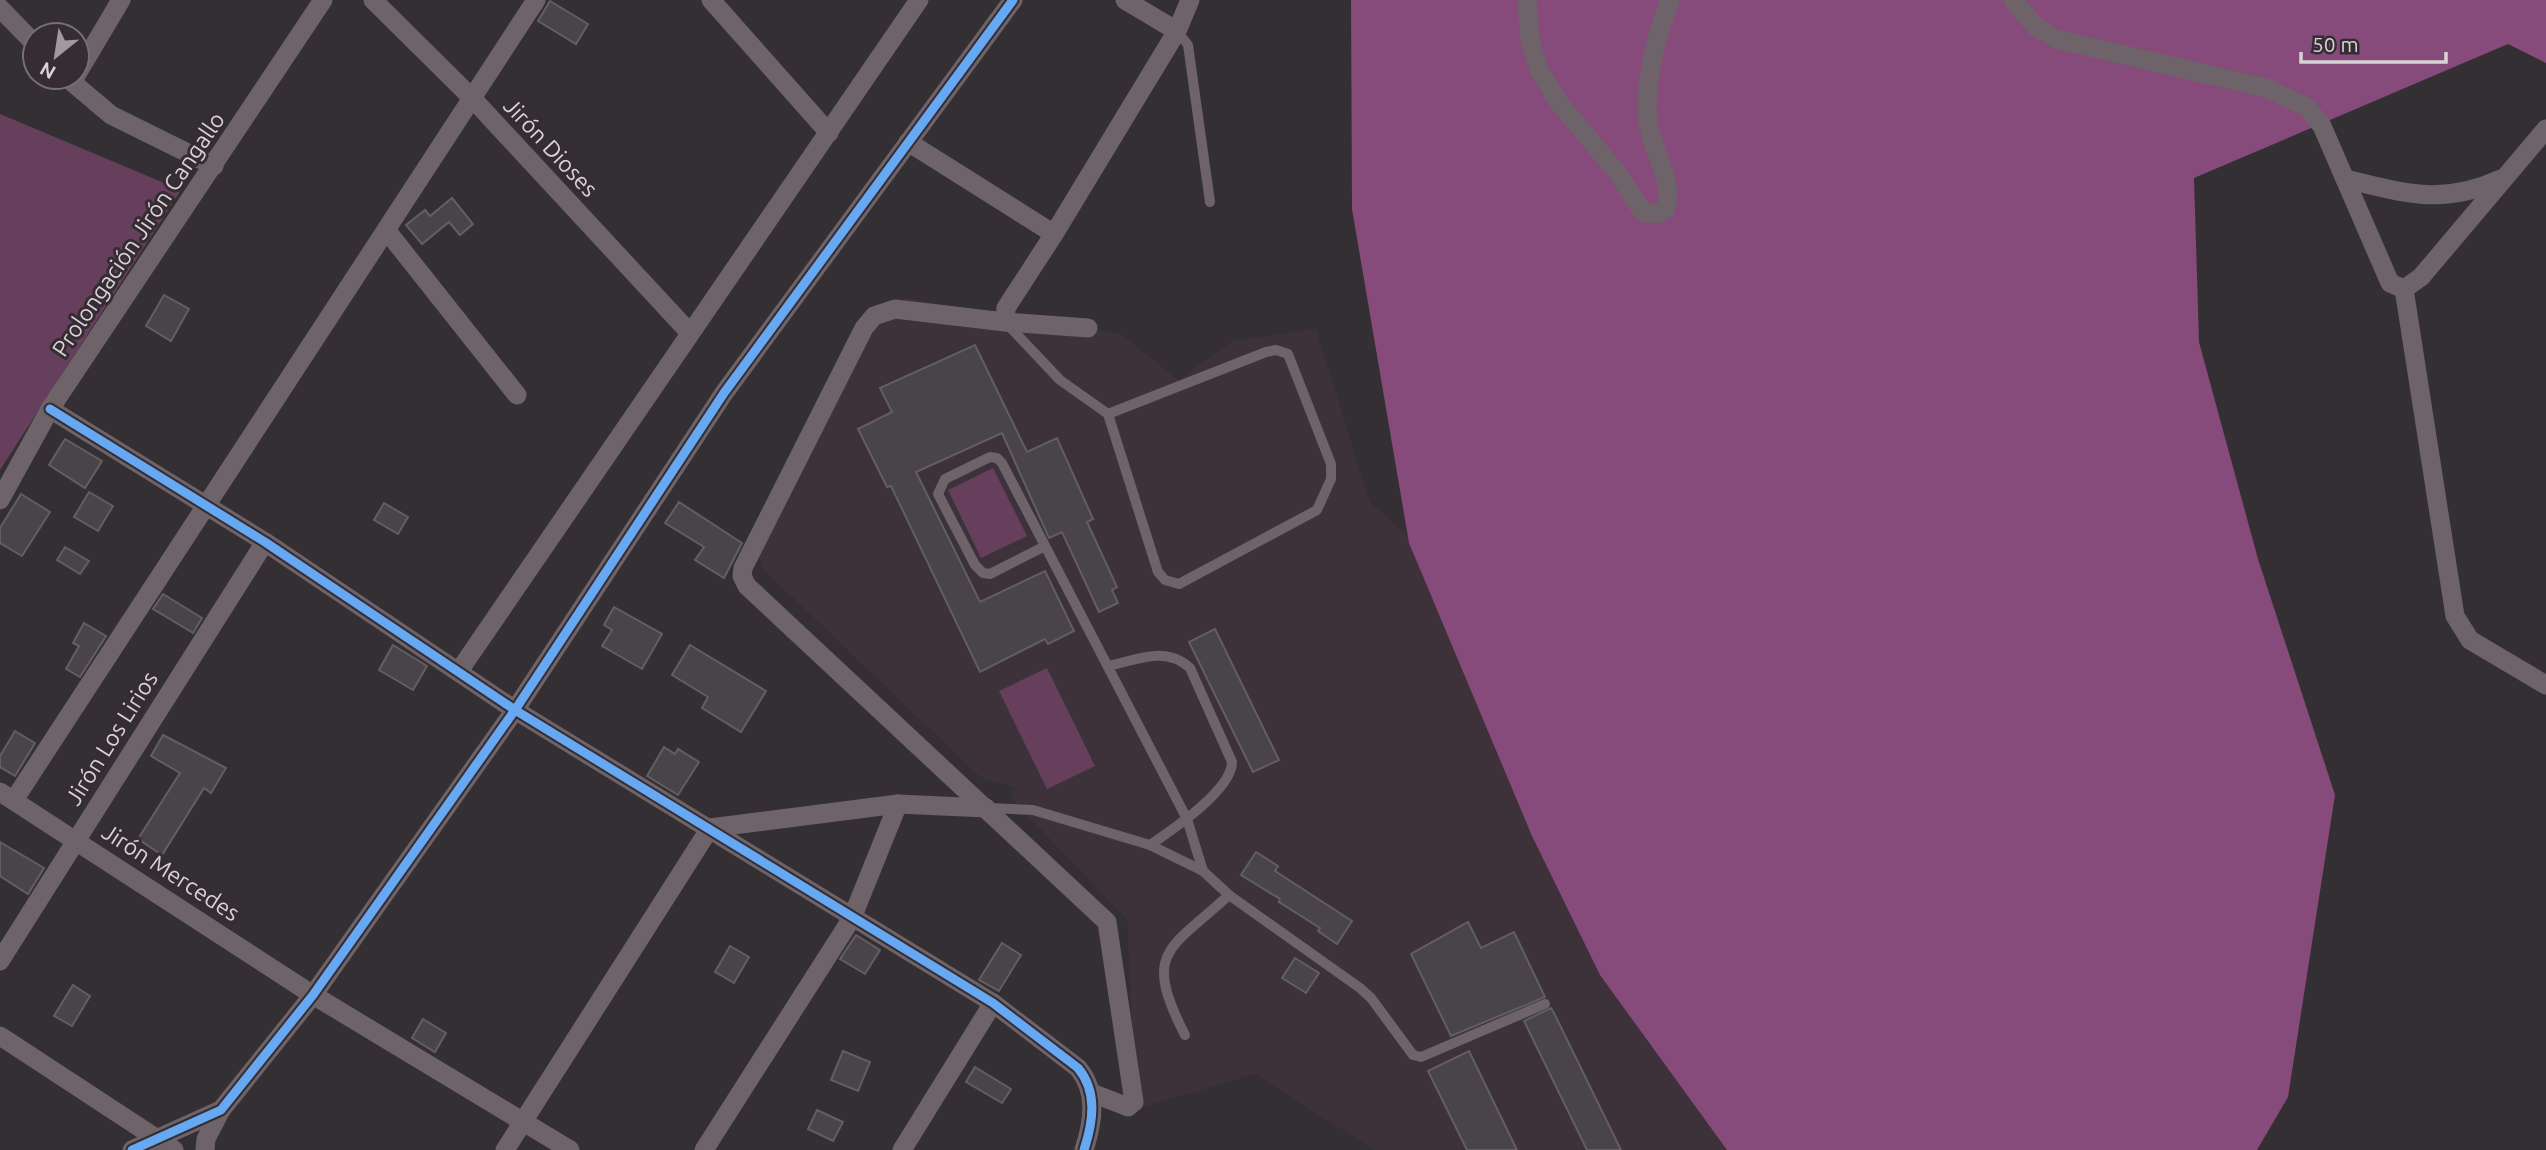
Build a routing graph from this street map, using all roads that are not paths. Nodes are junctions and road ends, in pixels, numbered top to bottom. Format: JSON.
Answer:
{"nodes":[{"id":1,"x":121,"y":0,"type":"edge"},
{"id":2,"x":323,"y":0,"type":"edge"},
{"id":3,"x":373,"y":0,"type":"edge"},
{"id":4,"x":536,"y":0,"type":"edge"},
{"id":5,"x":711,"y":0,"type":"edge"},
{"id":6,"x":919,"y":0,"type":"edge"},
{"id":7,"x":1013,"y":0,"type":"edge"},
{"id":8,"x":1125,"y":0,"type":"edge"},
{"id":9,"x":1190,"y":0,"type":"edge"},
{"id":10,"x":1527,"y":0,"type":"edge"},
{"id":11,"x":1670,"y":0,"type":"edge"},
{"id":12,"x":2013,"y":0,"type":"edge"},
{"id":13,"x":2026,"y":0,"type":"edge"},
{"id":14,"x":0,"y":8,"type":"edge"},
{"id":15,"x":2035,"y":26,"type":"junction"},
{"id":16,"x":21,"y":30,"type":"edge"},
{"id":17,"x":1177,"y":30,"type":"junction"},
{"id":18,"x":91,"y":48,"type":"edge"},
{"id":19,"x":86,"y":91,"type":"edge"},
{"id":20,"x":473,"y":99,"type":"junction"},
{"id":21,"x":2546,"y":129,"type":"edge"},
{"id":22,"x":830,"y":133,"type":"junction"},
{"id":23,"x":908,"y":142,"type":"junction"},
{"id":24,"x":214,"y":166,"type":"junction"},
{"id":25,"x":2505,"y":177,"type":"junction"},
{"id":26,"x":2345,"y":179,"type":"junction"},
{"id":27,"x":1210,"y":202,"type":"dead end"},
{"id":28,"x":387,"y":231,"type":"junction"},
{"id":29,"x":1054,"y":234,"type":"junction"},
{"id":30,"x":2404,"y":289,"type":"junction"},
{"id":31,"x":1005,"y":322,"type":"junction"},
{"id":32,"x":1088,"y":328,"type":"dead end"},
{"id":33,"x":690,"y":332,"type":"junction"},
{"id":34,"x":517,"y":395,"type":"dead end"},
{"id":35,"x":50,"y":409,"type":"junction"},
{"id":36,"x":1108,"y":414,"type":"junction"},
{"id":37,"x":0,"y":500,"type":"edge"},
{"id":38,"x":207,"y":506,"type":"junction"},
{"id":39,"x":265,"y":542,"type":"junction"},
{"id":40,"x":1045,"y":546,"type":"junction"},
{"id":41,"x":1108,"y":666,"type":"junction"},
{"id":42,"x":459,"y":671,"type":"junction"},
{"id":43,"x":2546,"y":685,"type":"edge"},
{"id":44,"x":515,"y":710,"type":"junction"},
{"id":45,"x":7,"y":796,"type":"edge"},
{"id":46,"x":898,"y":804,"type":"junction"},
{"id":47,"x":986,"y":808,"type":"junction"},
{"id":48,"x":1187,"y":819,"type":"junction"},
{"id":49,"x":710,"y":828,"type":"junction"},
{"id":50,"x":76,"y":839,"type":"junction"},
{"id":51,"x":1150,"y":845,"type":"junction"},
{"id":52,"x":1203,"y":871,"type":"junction"},
{"id":53,"x":1229,"y":895,"type":"junction"},
{"id":54,"x":852,"y":918,"type":"junction"},
{"id":55,"x":0,"y":961,"type":"edge"},
{"id":56,"x":313,"y":995,"type":"junction"},
{"id":57,"x":993,"y":1003,"type":"junction"},
{"id":58,"x":1545,"y":1004,"type":"dead end"},
{"id":59,"x":0,"y":1035,"type":"edge"},
{"id":60,"x":1185,"y":1035,"type":"dead end"},
{"id":61,"x":1092,"y":1093,"type":"junction"},
{"id":62,"x":221,"y":1110,"type":"junction"},
{"id":63,"x":522,"y":1121,"type":"junction"},
{"id":64,"x":153,"y":1138,"type":"junction"},
{"id":65,"x":132,"y":1150,"type":"edge"},
{"id":66,"x":174,"y":1150,"type":"edge"},
{"id":67,"x":205,"y":1150,"type":"edge"},
{"id":68,"x":505,"y":1150,"type":"edge"},
{"id":69,"x":570,"y":1150,"type":"edge"},
{"id":70,"x":705,"y":1150,"type":"edge"},
{"id":71,"x":902,"y":1150,"type":"edge"},
{"id":72,"x":1084,"y":1150,"type":"edge"}],
"edges":[{"from":1,"to":18,"type":"street"},
{"from":2,"to":24,"type":"street","name":"Prolongación Jirón Cangallo"},
{"from":3,"to":20,"type":"street","name":"Jirón Dioses"},
{"from":4,"to":20,"type":"street"},
{"from":5,"to":22,"type":"street"},
{"from":6,"to":22,"type":"street"},
{"from":7,"to":23,"type":"street"},
{"from":8,"to":17,"type":"street"},
{"from":9,"to":17,"type":"street"},
{"from":10,"to":11,"type":"street"},
{"from":12,"to":15,"type":"street"},
{"from":13,"to":15,"type":"street"},
{"from":14,"to":16,"type":"street"},
{"from":15,"to":26,"type":"street"},
{"from":17,"to":27,"type":"lane"},
{"from":17,"to":29,"type":"street"},
{"from":19,"to":24,"type":"street"},
{"from":20,"to":28,"type":"street"},
{"from":20,"to":33,"type":"street","name":"Jirón Dioses"},
{"from":21,"to":25,"type":"street"},
{"from":22,"to":33,"type":"street"},
{"from":23,"to":29,"type":"street"},
{"from":23,"to":44,"type":"street"},
{"from":24,"to":35,"type":"street","name":"Prolongación Jirón Cangallo"},
{"from":25,"to":26,"type":"street"},
{"from":25,"to":30,"type":"street"},
{"from":26,"to":30,"type":"street"},
{"from":28,"to":34,"type":"street"},
{"from":28,"to":38,"type":"street"},
{"from":29,"to":31,"type":"street"},
{"from":30,"to":43,"type":"street"},
{"from":31,"to":32,"type":"street"},
{"from":31,"to":36,"type":"lane"},
{"from":31,"to":47,"type":"street"},
{"from":33,"to":42,"type":"street"},
{"from":35,"to":37,"type":"street","name":"Prolongación Jirón Cangallo"},
{"from":35,"to":38,"type":"street"},
{"from":36,"to":36,"type":"lane"},
{"from":38,"to":39,"type":"street"},
{"from":38,"to":45,"type":"street"},
{"from":39,"to":42,"type":"street"},
{"from":39,"to":50,"type":"street","name":"Jirón Los Lirios"},
{"from":40,"to":40,"type":"lane"},
{"from":40,"to":41,"type":"lane"},
{"from":41,"to":48,"type":"lane"},
{"from":41,"to":48,"type":"lane"},
{"from":42,"to":44,"type":"street"},
{"from":44,"to":49,"type":"street"},
{"from":44,"to":56,"type":"street"},
{"from":45,"to":50,"type":"street","name":"Jirón Mercedes"},
{"from":46,"to":47,"type":"street"},
{"from":46,"to":49,"type":"street"},
{"from":46,"to":54,"type":"street"},
{"from":47,"to":51,"type":"lane"},
{"from":47,"to":61,"type":"street"},
{"from":48,"to":51,"type":"lane"},
{"from":48,"to":52,"type":"lane"},
{"from":49,"to":54,"type":"street"},
{"from":49,"to":63,"type":"street"},
{"from":50,"to":55,"type":"street","name":"Jirón Los Lirios"},
{"from":50,"to":56,"type":"street","name":"Jirón Mercedes"},
{"from":51,"to":52,"type":"lane"},
{"from":52,"to":53,"type":"lane"},
{"from":53,"to":58,"type":"lane"},
{"from":53,"to":60,"type":"lane"},
{"from":54,"to":57,"type":"street"},
{"from":54,"to":70,"type":"street"},
{"from":56,"to":62,"type":"street"},
{"from":56,"to":63,"type":"street","name":"Jirón Mercedes"},
{"from":57,"to":61,"type":"street"},
{"from":57,"to":71,"type":"street"},
{"from":59,"to":64,"type":"street"},
{"from":61,"to":72,"type":"street"},
{"from":62,"to":64,"type":"street"},
{"from":62,"to":67,"type":"street"},
{"from":63,"to":68,"type":"street"},
{"from":63,"to":69,"type":"street","name":"Jirón Mercedes"},
{"from":64,"to":65,"type":"street"},
{"from":64,"to":66,"type":"street"}]}
